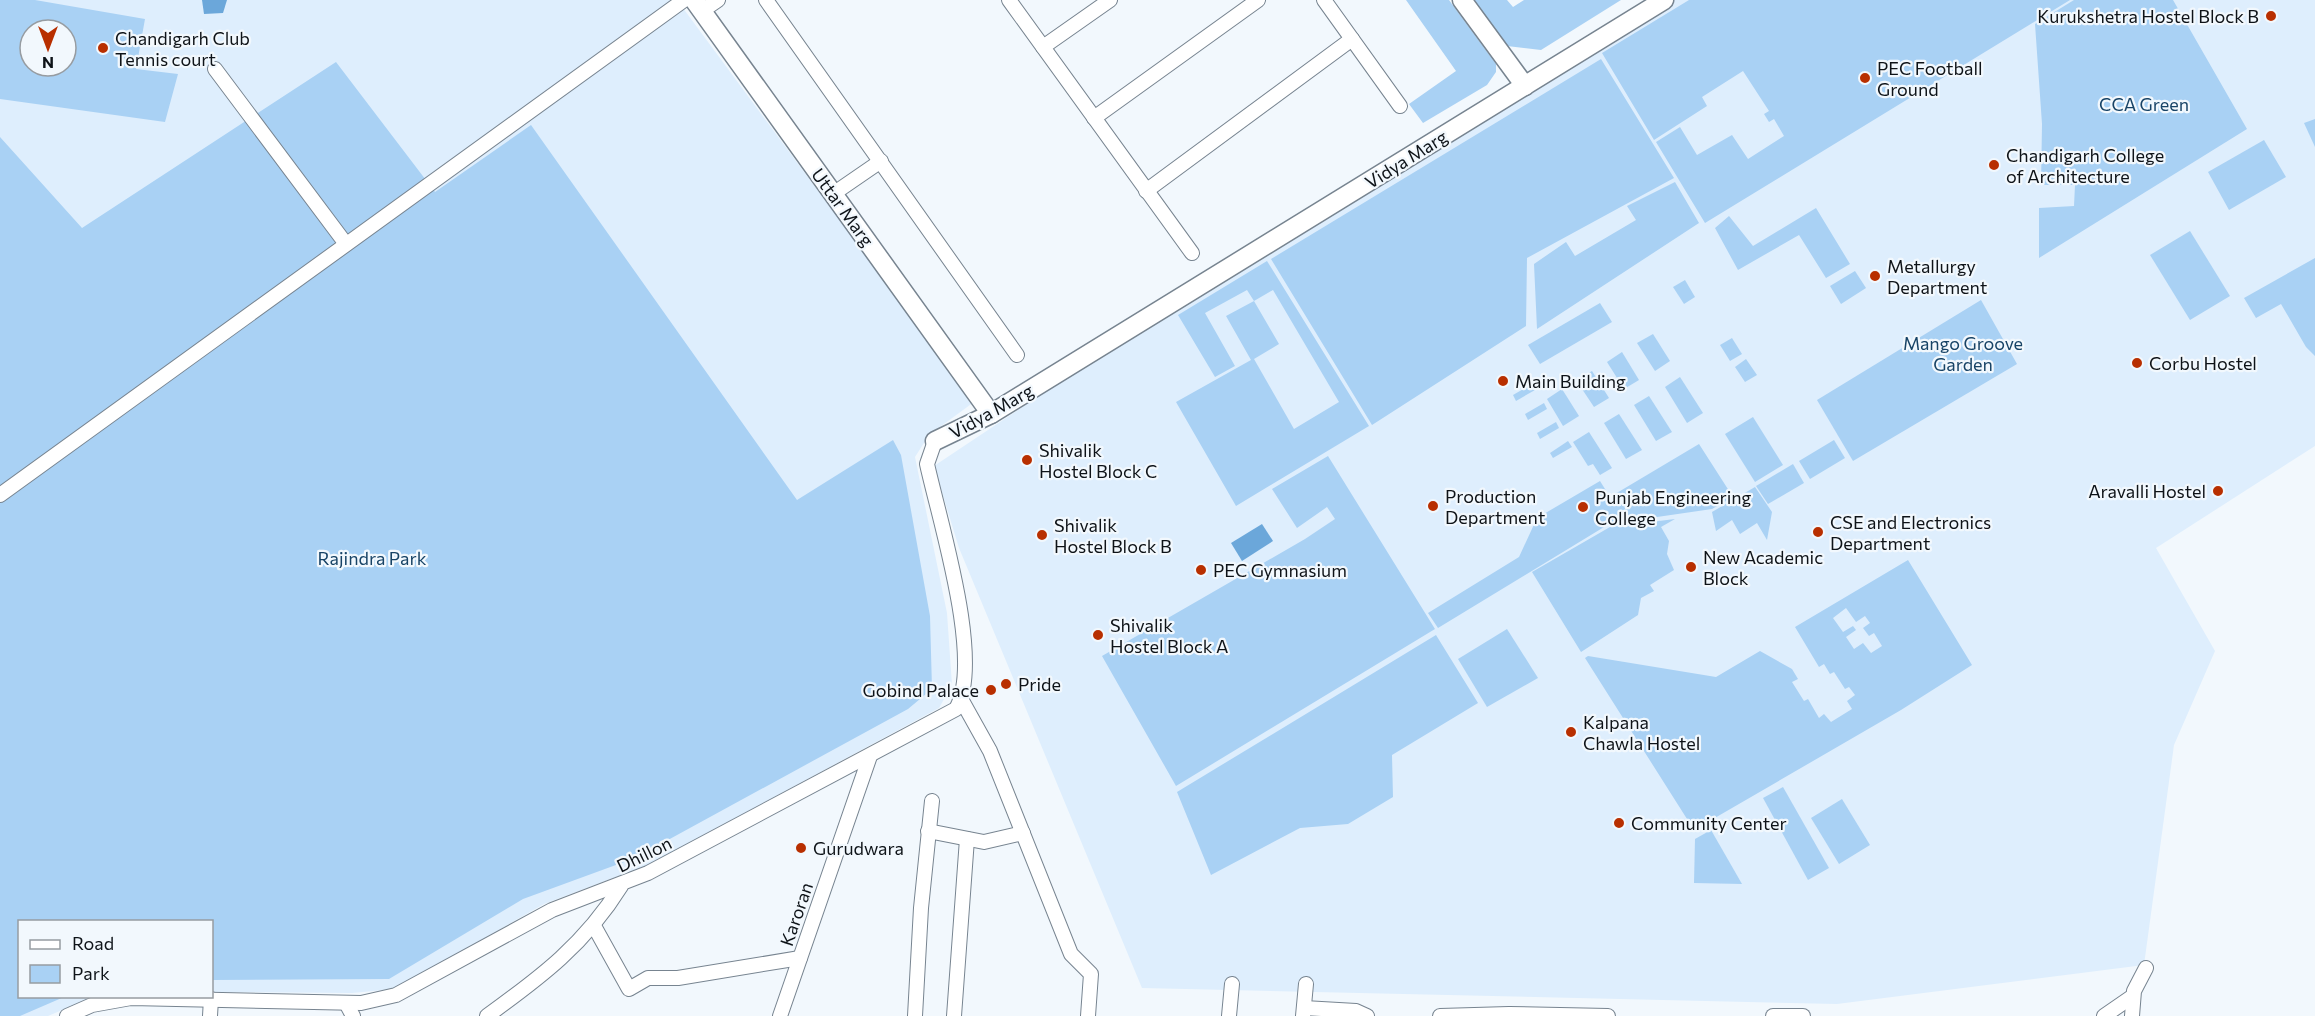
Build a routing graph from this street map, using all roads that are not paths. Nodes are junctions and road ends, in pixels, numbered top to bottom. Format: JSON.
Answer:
{"nodes":[{"id":1,"x":684,"y":0,"type":"edge"},
{"id":2,"x":718,"y":0,"type":"edge"},
{"id":3,"x":766,"y":0,"type":"edge"},
{"id":4,"x":1009,"y":0,"type":"edge"},
{"id":5,"x":1110,"y":0,"type":"edge"},
{"id":6,"x":1258,"y":0,"type":"edge"},
{"id":7,"x":1324,"y":0,"type":"edge"},
{"id":8,"x":1462,"y":0,"type":"edge"},
{"id":9,"x":1642,"y":0,"type":"edge"},
{"id":10,"x":1664,"y":0,"type":"edge"},
{"id":11,"x":698,"y":5,"type":"edge"},
{"id":12,"x":1352,"y":39,"type":"junction"},
{"id":13,"x":1042,"y":47,"type":"junction"},
{"id":14,"x":215,"y":69,"type":"dead end"},
{"id":15,"x":1521,"y":81,"type":"junction"},
{"id":16,"x":1400,"y":106,"type":"dead end"},
{"id":17,"x":1094,"y":117,"type":"junction"},
{"id":18,"x":881,"y":161,"type":"junction"},
{"id":19,"x":1146,"y":191,"type":"junction"},
{"id":20,"x":833,"y":194,"type":"junction"},
{"id":21,"x":346,"y":244,"type":"junction"},
{"id":22,"x":1191,"y":253,"type":"dead end"},
{"id":23,"x":1017,"y":355,"type":"dead end"},
{"id":24,"x":988,"y":409,"type":"junction"},
{"id":25,"x":935,"y":441,"type":"joint"},
{"id":26,"x":0,"y":495,"type":"edge"},
{"id":27,"x":961,"y":699,"type":"junction"},
{"id":28,"x":870,"y":756,"type":"junction"},
{"id":29,"x":932,"y":801,"type":"dead end"},
{"id":30,"x":928,"y":831,"type":"junction"},
{"id":31,"x":1023,"y":833,"type":"junction"},
{"id":32,"x":967,"y":839,"type":"junction"},
{"id":33,"x":621,"y":886,"type":"junction"},
{"id":34,"x":594,"y":926,"type":"junction"},
{"id":35,"x":800,"y":958,"type":"junction"},
{"id":36,"x":2146,"y":968,"type":"dead end"},
{"id":37,"x":1232,"y":984,"type":"dead end"},
{"id":38,"x":1306,"y":984,"type":"dead end"},
{"id":39,"x":2133,"y":996,"type":"junction"},
{"id":40,"x":211,"y":999,"type":"junction"},
{"id":41,"x":346,"y":1003,"type":"junction"},
{"id":42,"x":1304,"y":1012,"type":"edge"},
{"id":43,"x":1578,"y":1015,"type":"edge"},
{"id":44,"x":67,"y":1016,"type":"edge"},
{"id":45,"x":210,"y":1016,"type":"edge"},
{"id":46,"x":353,"y":1016,"type":"edge"},
{"id":47,"x":487,"y":1016,"type":"edge"},
{"id":48,"x":780,"y":1016,"type":"edge"},
{"id":49,"x":915,"y":1016,"type":"edge"},
{"id":50,"x":954,"y":1016,"type":"edge"},
{"id":51,"x":1088,"y":1016,"type":"edge"},
{"id":52,"x":1229,"y":1016,"type":"edge"},
{"id":53,"x":1367,"y":1016,"type":"edge"},
{"id":54,"x":1440,"y":1016,"type":"edge"},
{"id":55,"x":1608,"y":1016,"type":"edge"},
{"id":56,"x":1773,"y":1016,"type":"edge"},
{"id":57,"x":1803,"y":1016,"type":"edge"},
{"id":58,"x":2104,"y":1016,"type":"edge"},
{"id":59,"x":2132,"y":1016,"type":"edge"}],
"edges":[{"from":1,"to":21,"type":"street"},
{"from":2,"to":11,"type":"street"},
{"from":3,"to":18,"type":"street"},
{"from":4,"to":13,"type":"street"},
{"from":5,"to":13,"type":"street"},
{"from":6,"to":17,"type":"street"},
{"from":7,"to":12,"type":"street"},
{"from":8,"to":15,"type":"main road"},
{"from":9,"to":15,"type":"main road","name":"Vidya Marg"},
{"from":10,"to":15,"type":"main road","name":"Vidya Marg"},
{"from":11,"to":20,"type":"main road","name":"Uttar Marg"},
{"from":12,"to":16,"type":"street"},
{"from":12,"to":19,"type":"street"},
{"from":13,"to":17,"type":"street"},
{"from":14,"to":21,"type":"street"},
{"from":15,"to":24,"type":"main road","name":"Vidya Marg"},
{"from":17,"to":19,"type":"street"},
{"from":18,"to":20,"type":"street"},
{"from":18,"to":23,"type":"street"},
{"from":19,"to":22,"type":"street"},
{"from":20,"to":24,"type":"main road","name":"Uttar Marg"},
{"from":21,"to":26,"type":"street"},
{"from":24,"to":25,"type":"main road","name":"Vidya Marg"},
{"from":25,"to":27,"type":"street"},
{"from":27,"to":28,"type":"street","name":"Dhillon"},
{"from":27,"to":31,"type":"street"},
{"from":28,"to":33,"type":"street","name":"Dhillon"},
{"from":28,"to":35,"type":"street","name":"Karoran"},
{"from":29,"to":30,"type":"street"},
{"from":30,"to":32,"type":"street"},
{"from":30,"to":49,"type":"street"},
{"from":31,"to":32,"type":"street"},
{"from":31,"to":51,"type":"street"},
{"from":32,"to":50,"type":"street"},
{"from":33,"to":34,"type":"street"},
{"from":33,"to":41,"type":"street","name":"Dhillon"},
{"from":34,"to":35,"type":"street"},
{"from":34,"to":47,"type":"street"},
{"from":35,"to":48,"type":"street","name":"Karoran"},
{"from":36,"to":39,"type":"street"},
{"from":37,"to":52,"type":"street"},
{"from":38,"to":42,"type":"street"},
{"from":39,"to":58,"type":"street"},
{"from":39,"to":59,"type":"street"},
{"from":40,"to":41,"type":"street","name":"Dhillon"},
{"from":40,"to":44,"type":"street","name":"Dhillon"},
{"from":40,"to":45,"type":"street"},
{"from":41,"to":46,"type":"street"},
{"from":42,"to":53,"type":"street"},
{"from":43,"to":54,"type":"street"},
{"from":43,"to":55,"type":"street"},
{"from":56,"to":57,"type":"street"}]}
